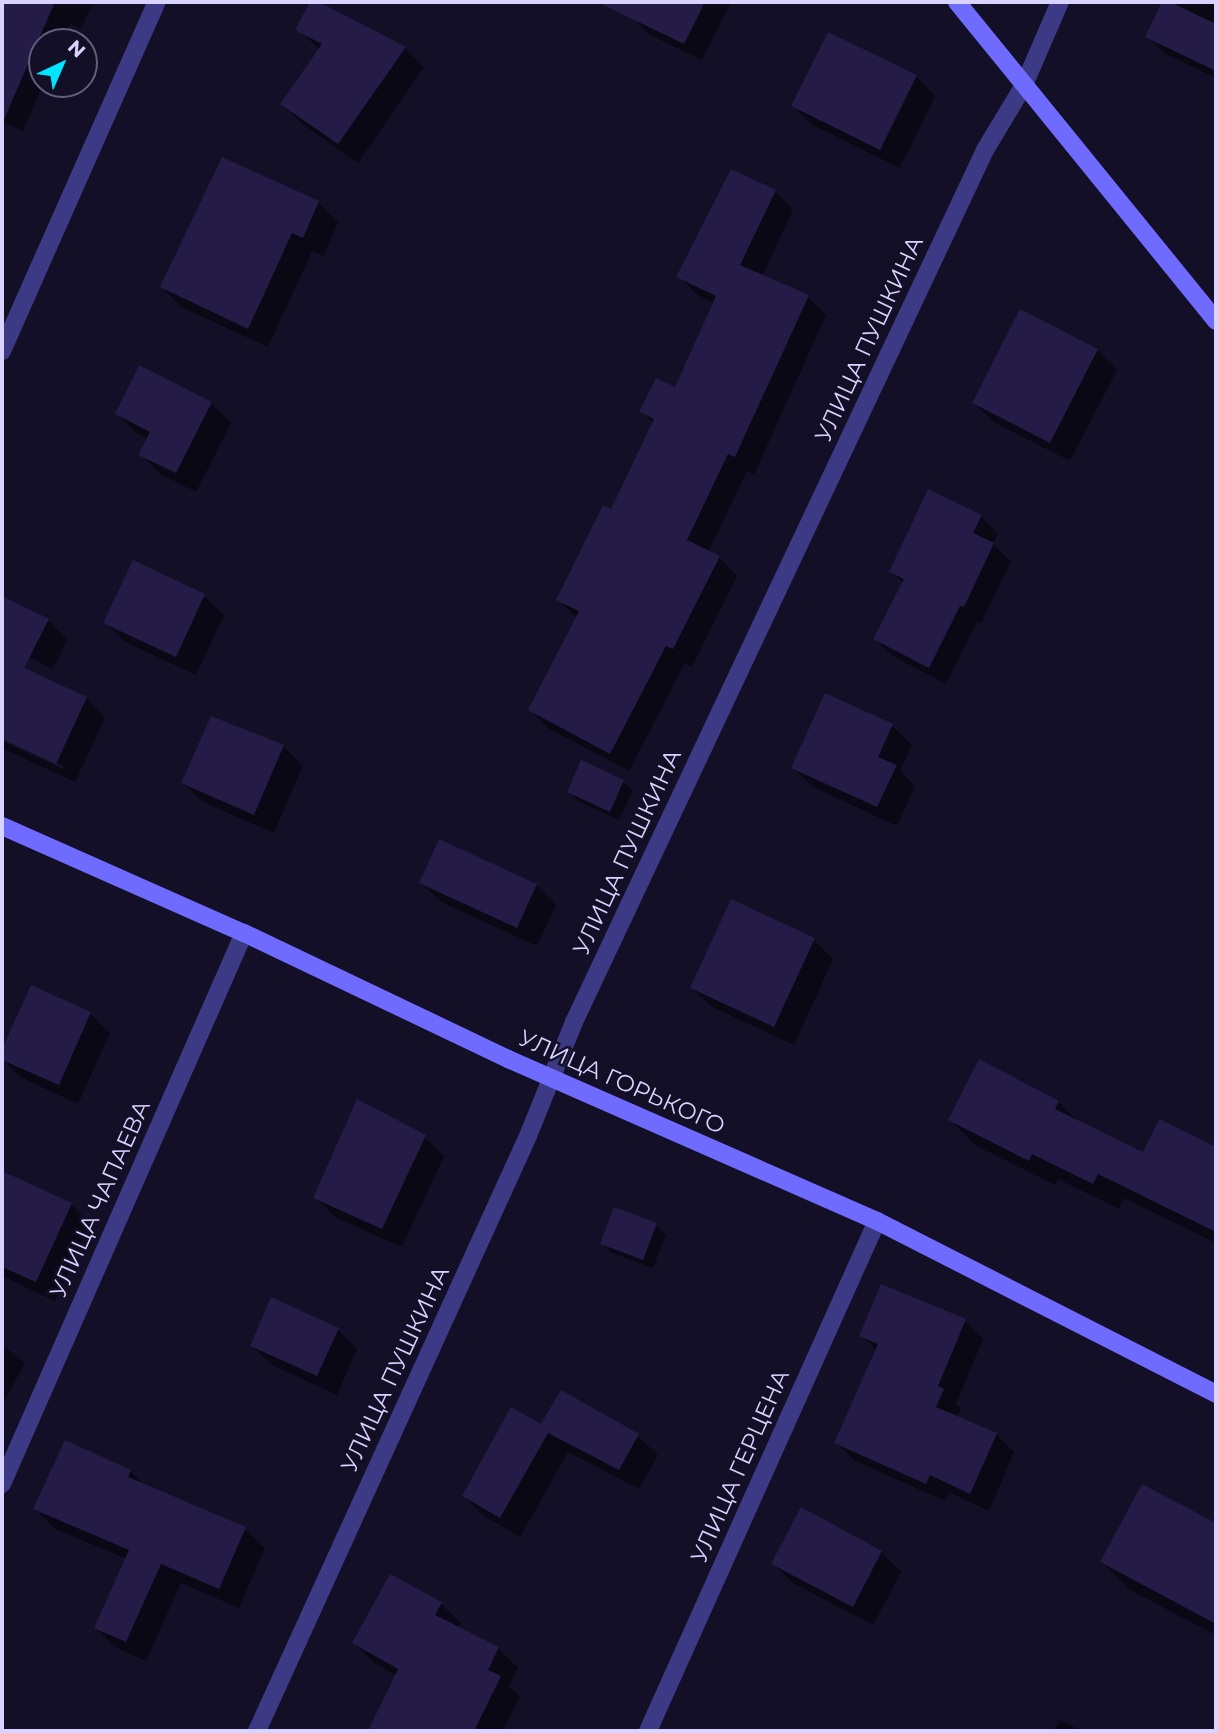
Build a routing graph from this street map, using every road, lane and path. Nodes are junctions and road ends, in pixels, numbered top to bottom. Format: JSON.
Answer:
{"nodes":[{"id":1,"x":157,"y":2,"type":"edge"},
{"id":2,"x":957,"y":2,"type":"edge"},
{"id":3,"x":1060,"y":2,"type":"edge"},
{"id":4,"x":1024,"y":85,"type":"junction"},
{"id":5,"x":1216,"y":321,"type":"edge"},
{"id":6,"x":2,"y":351,"type":"edge"},
{"id":7,"x":2,"y":826,"type":"edge"},
{"id":8,"x":244,"y":933,"type":"junction"},
{"id":9,"x":550,"y":1077,"type":"junction"},
{"id":10,"x":877,"y":1221,"type":"junction"},
{"id":11,"x":1216,"y":1394,"type":"edge"},
{"id":12,"x":2,"y":1484,"type":"edge"},
{"id":13,"x":257,"y":1731,"type":"edge"},
{"id":14,"x":648,"y":1731,"type":"edge"}],
"edges":[{"from":1,"to":6,"type":"street"},
{"from":2,"to":4,"type":"main road"},
{"from":3,"to":4,"type":"street","name":"УЛИЦА ПУШКИНА"},
{"from":4,"to":5,"type":"main road"},
{"from":4,"to":9,"type":"street","name":"УЛИЦА ПУШКИНА"},
{"from":7,"to":8,"type":"main road","name":"УЛИЦА ГОРЬКОГО"},
{"from":8,"to":9,"type":"main road","name":"УЛИЦА ГОРЬКОГО"},
{"from":8,"to":12,"type":"street","name":"УЛИЦА ЧАПАЕВА"},
{"from":9,"to":10,"type":"main road","name":"УЛИЦА ГОРЬКОГО"},
{"from":9,"to":13,"type":"street","name":"УЛИЦА ПУШКИНА"},
{"from":10,"to":11,"type":"main road","name":"УЛИЦА ГОРЬКОГО"},
{"from":10,"to":14,"type":"street","name":"УЛИЦА ГЕРЦЕНА"}]}
